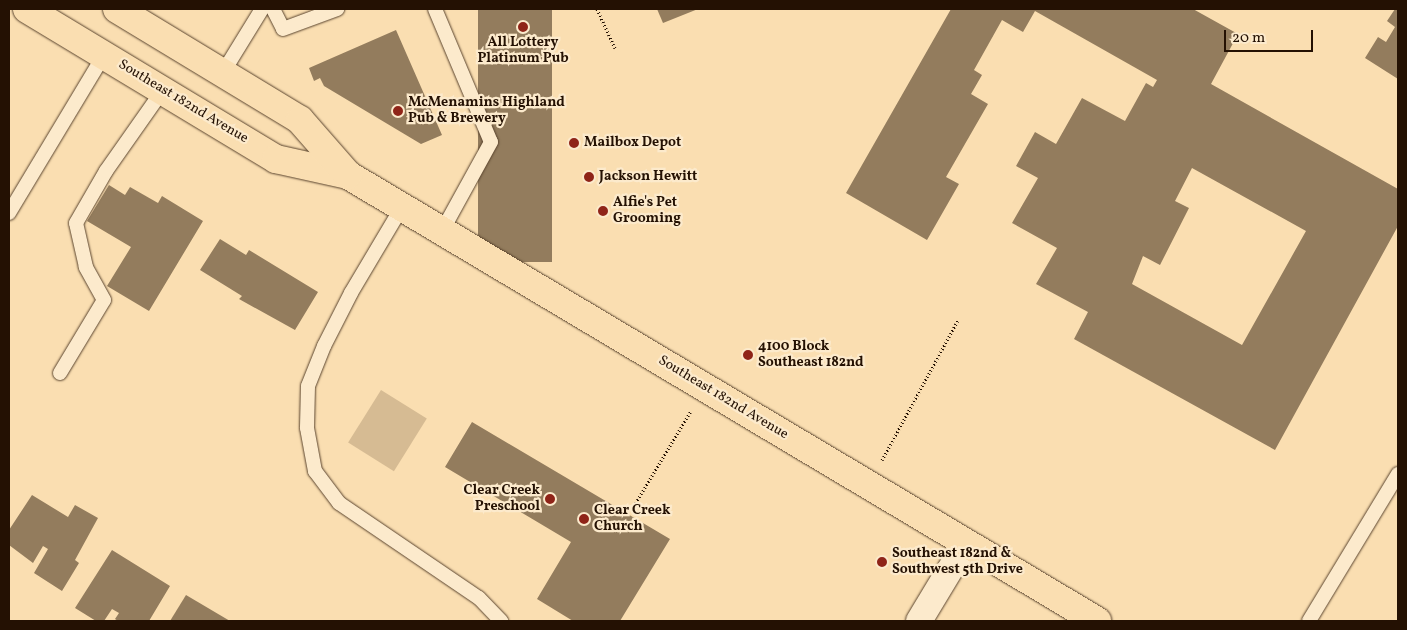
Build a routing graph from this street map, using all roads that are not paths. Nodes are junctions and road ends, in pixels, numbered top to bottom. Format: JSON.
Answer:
{"nodes":[{"id":1,"x":27,"y":9,"type":"edge"},
{"id":2,"x":117,"y":9,"type":"edge"},
{"id":3,"x":262,"y":9,"type":"edge"},
{"id":4,"x":273,"y":9,"type":"edge"},
{"id":5,"x":336,"y":9,"type":"edge"},
{"id":6,"x":435,"y":9,"type":"edge"},
{"id":7,"x":104,"y":55,"type":"junction"},
{"id":8,"x":222,"y":74,"type":"junction"},
{"id":9,"x":163,"y":90,"type":"junction"},
{"id":10,"x":348,"y":175,"type":"junction"},
{"id":11,"x":402,"y":207,"type":"junction"},
{"id":12,"x":9,"y":213,"type":"edge"},
{"id":13,"x":442,"y":231,"type":"junction"},
{"id":14,"x":60,"y":373,"type":"dead end"},
{"id":15,"x":1398,"y":474,"type":"edge"},
{"id":16,"x":966,"y":543,"type":"junction"},
{"id":17,"x":501,"y":621,"type":"edge"},
{"id":18,"x":919,"y":621,"type":"edge"},
{"id":19,"x":1097,"y":621,"type":"edge"},
{"id":20,"x":1309,"y":621,"type":"edge"}],
"edges":[{"from":1,"to":7,"type":"main road","name":"Southeast 182nd Avenue"},
{"from":2,"to":8,"type":"main road","name":"Southeast 182nd Avenue"},
{"from":3,"to":8,"type":"lane"},
{"from":4,"to":5,"type":"lane"},
{"from":6,"to":13,"type":"lane"},
{"from":7,"to":9,"type":"main road","name":"Southeast 182nd Avenue"},
{"from":7,"to":12,"type":"lane"},
{"from":8,"to":10,"type":"main road","name":"Southeast 182nd Avenue"},
{"from":9,"to":10,"type":"main road","name":"Southeast 182nd Avenue"},
{"from":9,"to":14,"type":"lane"},
{"from":10,"to":11,"type":"main road","name":"Southeast 182nd Avenue"},
{"from":11,"to":13,"type":"main road","name":"Southeast 182nd Avenue"},
{"from":11,"to":17,"type":"lane"},
{"from":13,"to":16,"type":"main road","name":"Southeast 182nd Avenue"},
{"from":15,"to":20,"type":"lane"},
{"from":16,"to":18,"type":"street"},
{"from":16,"to":19,"type":"main road","name":"Southeast 182nd Avenue"}]}
